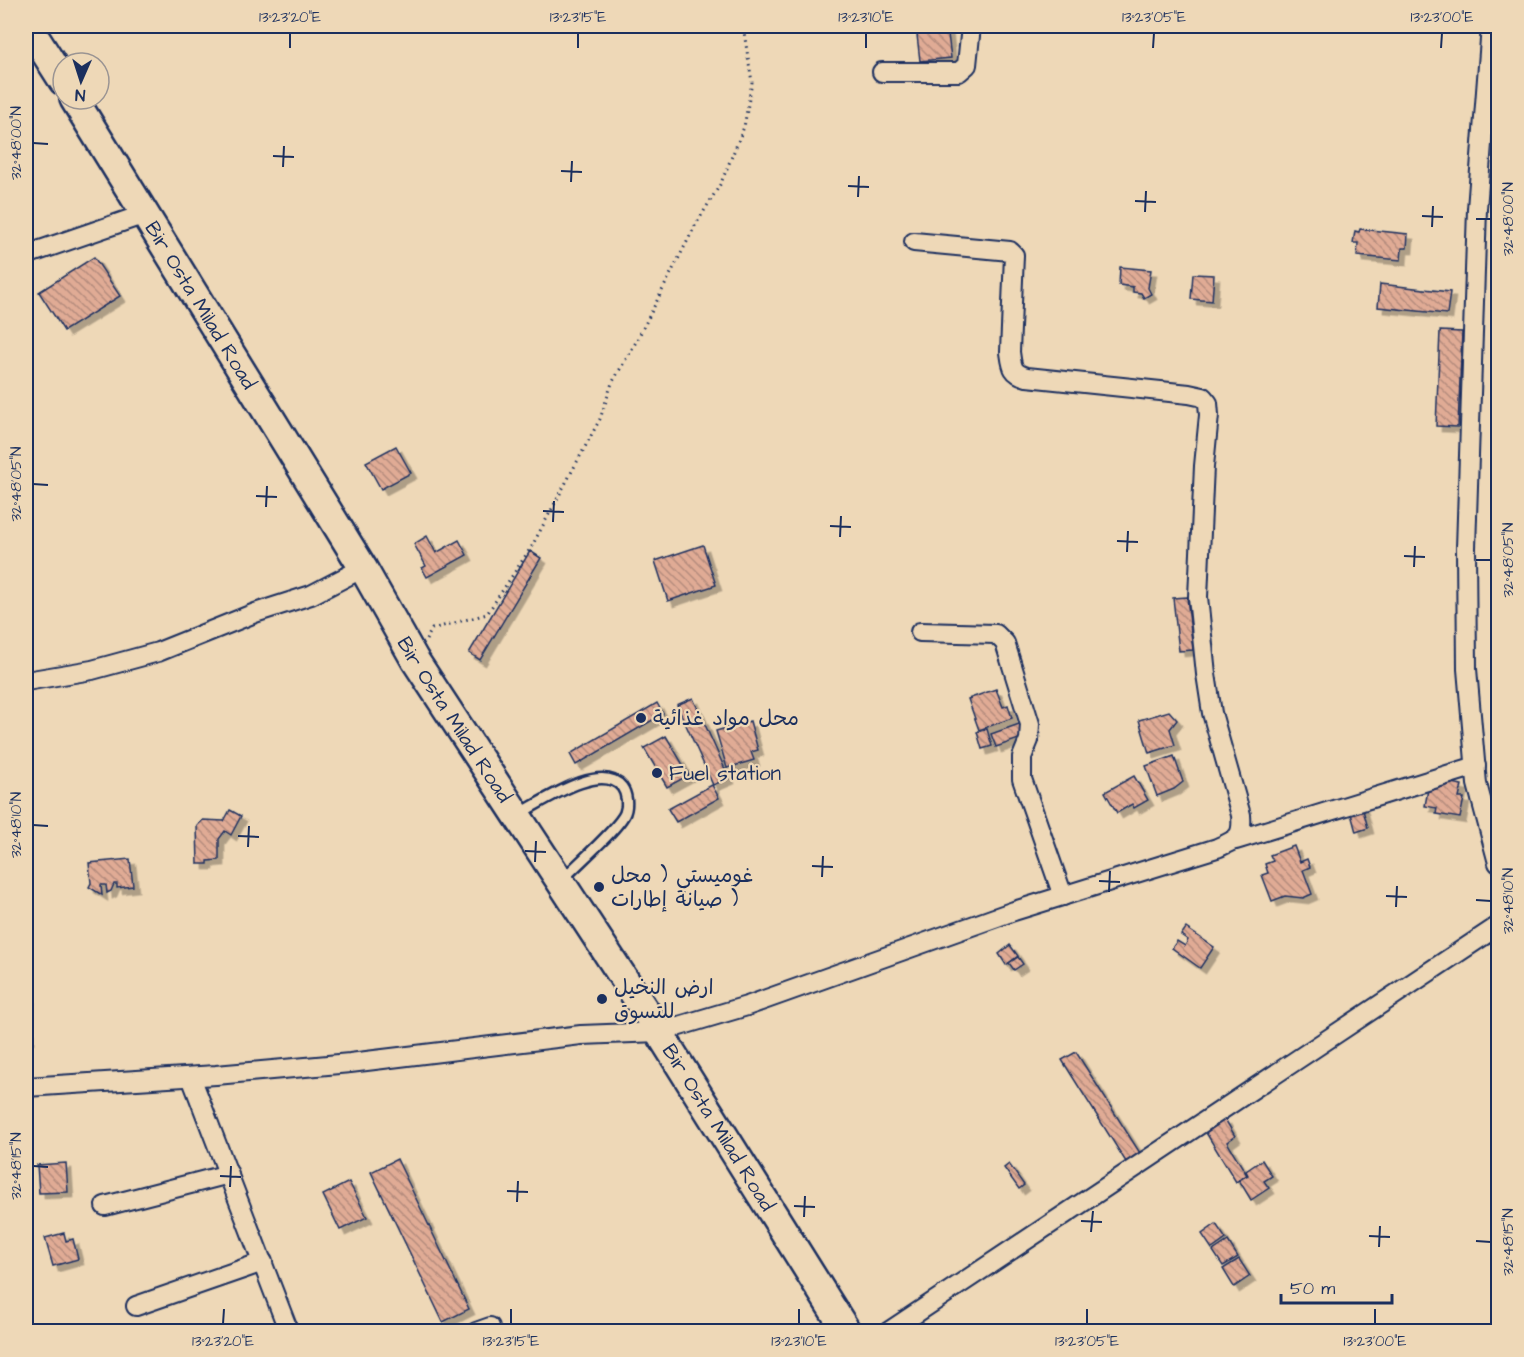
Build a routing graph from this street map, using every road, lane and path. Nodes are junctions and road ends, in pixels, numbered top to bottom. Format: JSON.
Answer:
{"nodes":[{"id":1,"x":28,"y":26,"type":"edge"},
{"id":2,"x":743,"y":26,"type":"edge"},
{"id":3,"x":971,"y":26,"type":"edge"},
{"id":4,"x":1491,"y":26,"type":"edge"},
{"id":5,"x":51,"y":62,"type":"edge"},
{"id":6,"x":882,"y":72,"type":"dead end"},
{"id":7,"x":81,"y":111,"type":"edge"},
{"id":8,"x":145,"y":214,"type":"junction"},
{"id":9,"x":914,"y":242,"type":"dead end"},
{"id":10,"x":26,"y":255,"type":"edge"},
{"id":11,"x":363,"y":568,"type":"junction"},
{"id":12,"x":920,"y":632,"type":"dead end"},
{"id":13,"x":415,"y":660,"type":"junction"},
{"id":14,"x":26,"y":681,"type":"edge"},
{"id":15,"x":1476,"y":766,"type":"junction"},
{"id":16,"x":517,"y":815,"type":"junction"},
{"id":17,"x":1236,"y":840,"type":"junction"},
{"id":18,"x":1498,"y":863,"type":"edge"},
{"id":19,"x":560,"y":882,"type":"junction"},
{"id":20,"x":1064,"y":896,"type":"junction"},
{"id":21,"x":1498,"y":927,"type":"edge"},
{"id":22,"x":659,"y":1032,"type":"junction"},
{"id":23,"x":191,"y":1077,"type":"junction"},
{"id":24,"x":26,"y":1087,"type":"edge"},
{"id":25,"x":229,"y":1174,"type":"junction"},
{"id":26,"x":105,"y":1206,"type":"dead end"},
{"id":27,"x":263,"y":1262,"type":"junction"},
{"id":28,"x":136,"y":1306,"type":"dead end"},
{"id":29,"x":289,"y":1332,"type":"edge"},
{"id":30,"x":848,"y":1332,"type":"edge"},
{"id":31,"x":888,"y":1332,"type":"edge"}],
"edges":[{"from":1,"to":5,"type":"main road"},
{"from":2,"to":13,"type":"path"},
{"from":3,"to":6,"type":"street"},
{"from":4,"to":15,"type":"street"},
{"from":7,"to":8,"type":"main road","name":"Bir Osta Milad Road"},
{"from":8,"to":10,"type":"street"},
{"from":8,"to":11,"type":"main road","name":"Bir Osta Milad Road"},
{"from":9,"to":17,"type":"street"},
{"from":11,"to":13,"type":"main road","name":"Bir Osta Milad Road"},
{"from":11,"to":14,"type":"street"},
{"from":12,"to":20,"type":"street"},
{"from":13,"to":16,"type":"main road","name":"Bir Osta Milad Road"},
{"from":15,"to":17,"type":"street"},
{"from":15,"to":18,"type":"street"},
{"from":16,"to":19,"type":"main road","name":"Bir Osta Milad Road"},
{"from":16,"to":19,"type":"lane"},
{"from":17,"to":20,"type":"street"},
{"from":19,"to":22,"type":"main road","name":"Bir Osta Milad Road"},
{"from":20,"to":22,"type":"street"},
{"from":21,"to":31,"type":"street"},
{"from":22,"to":23,"type":"street"},
{"from":22,"to":30,"type":"main road","name":"Bir Osta Milad Road"},
{"from":23,"to":24,"type":"street"},
{"from":23,"to":25,"type":"street"},
{"from":25,"to":26,"type":"street"},
{"from":25,"to":27,"type":"street"},
{"from":27,"to":28,"type":"street"},
{"from":27,"to":29,"type":"street"}]}
